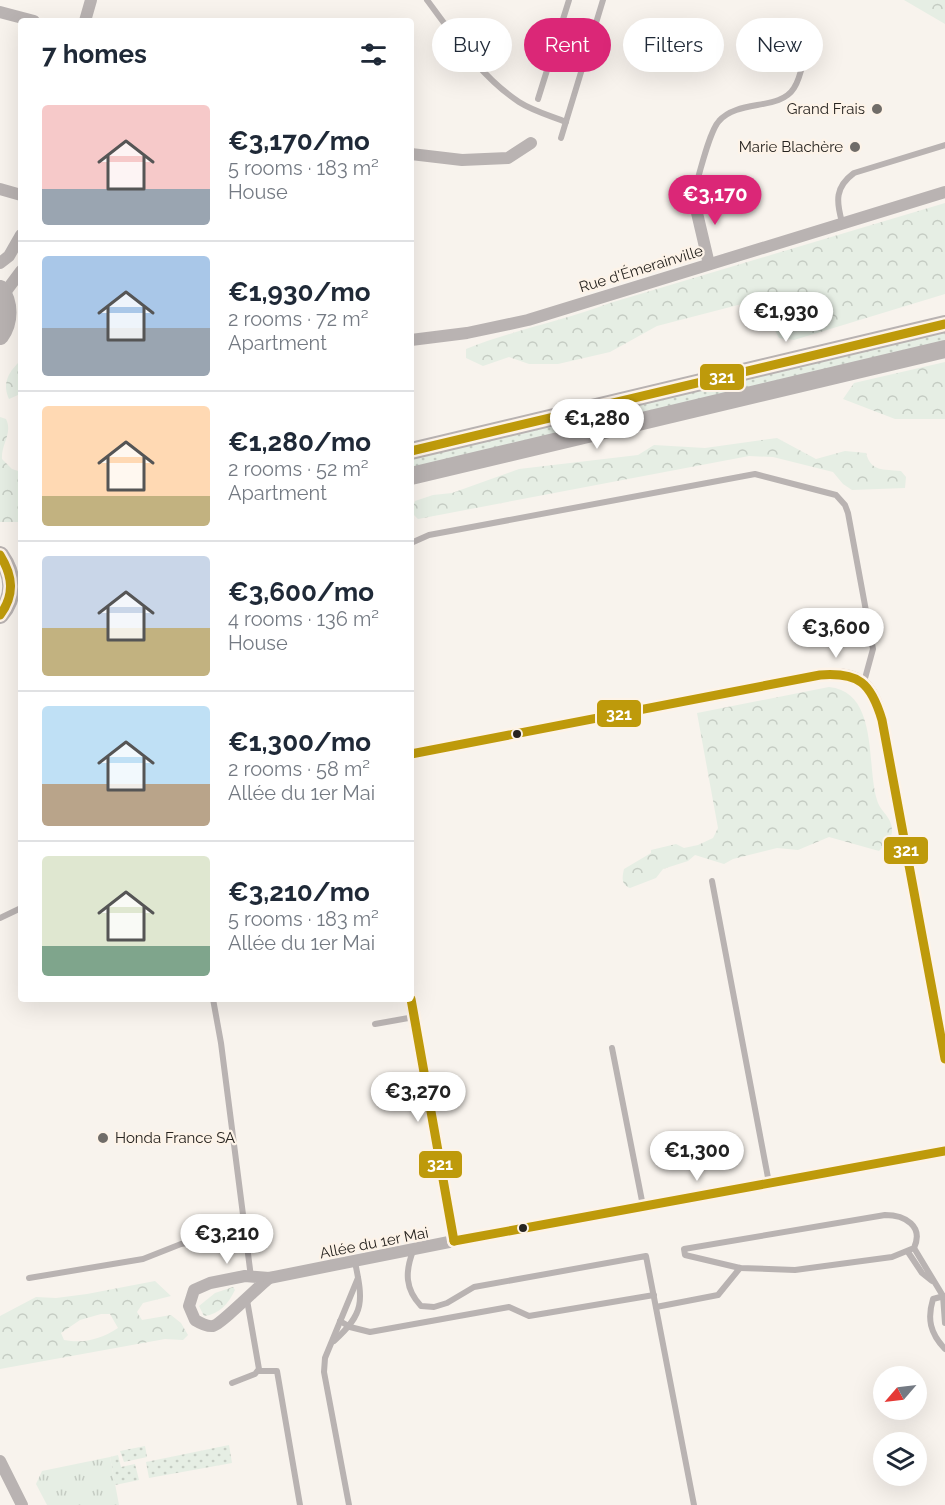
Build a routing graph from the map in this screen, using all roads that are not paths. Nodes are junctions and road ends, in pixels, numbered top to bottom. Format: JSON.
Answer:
{"nodes":[{"id":1,"x":91,"y":0,"type":"edge"},
{"id":2,"x":427,"y":0,"type":"edge"},
{"id":3,"x":569,"y":0,"type":"edge"},
{"id":4,"x":603,"y":0,"type":"edge"},
{"id":5,"x":0,"y":12,"type":"edge"},
{"id":6,"x":23,"y":18,"type":"edge"},
{"id":7,"x":86,"y":18,"type":"edge"},
{"id":8,"x":799,"y":72,"type":"edge"},
{"id":9,"x":538,"y":99,"type":"dead end"},
{"id":10,"x":566,"y":122,"type":"junction"},
{"id":11,"x":561,"y":138,"type":"dead end"},
{"id":12,"x":531,"y":143,"type":"dead end"},
{"id":13,"x":945,"y":145,"type":"edge"},
{"id":14,"x":414,"y":154,"type":"edge"},
{"id":15,"x":0,"y":189,"type":"edge"},
{"id":16,"x":945,"y":192,"type":"edge"},
{"id":17,"x":18,"y":194,"type":"edge"},
{"id":18,"x":693,"y":196,"type":"joint"},
{"id":19,"x":843,"y":222,"type":"junction"},
{"id":20,"x":18,"y":241,"type":"edge"},
{"id":21,"x":0,"y":263,"type":"edge"},
{"id":22,"x":709,"y":264,"type":"junction"},
{"id":23,"x":18,"y":274,"type":"edge"},
{"id":24,"x":2,"y":291,"type":"edge"},
{"id":25,"x":945,"y":324,"type":"edge"},
{"id":26,"x":0,"y":336,"type":"edge"},
{"id":27,"x":414,"y":340,"type":"edge"},
{"id":28,"x":945,"y":349,"type":"edge"},
{"id":29,"x":414,"y":450,"type":"edge"},
{"id":30,"x":414,"y":475,"type":"edge"},
{"id":31,"x":414,"y":542,"type":"edge"},
{"id":32,"x":0,"y":555,"type":"edge"},
{"id":33,"x":18,"y":556,"type":"edge"},
{"id":34,"x":16,"y":589,"type":"edge"},
{"id":35,"x":0,"y":615,"type":"edge"},
{"id":36,"x":864,"y":682,"type":"junction"},
{"id":37,"x":414,"y":753,"type":"edge"},
{"id":38,"x":712,"y":881,"type":"dead end"},
{"id":39,"x":18,"y":909,"type":"edge"},
{"id":40,"x":0,"y":918,"type":"edge"},
{"id":41,"x":213,"y":1002,"type":"edge"},
{"id":42,"x":412,"y":1002,"type":"edge"},
{"id":43,"x":414,"y":1017,"type":"junction"},
{"id":44,"x":375,"y":1024,"type":"dead end"},
{"id":45,"x":612,"y":1047,"type":"dead end"},
{"id":46,"x":945,"y":1059,"type":"edge"},
{"id":47,"x":945,"y":1151,"type":"edge"},
{"id":48,"x":769,"y":1184,"type":"junction"},
{"id":49,"x":643,"y":1207,"type":"junction"},
{"id":50,"x":246,"y":1232,"type":"junction"},
{"id":51,"x":454,"y":1241,"type":"junction"},
{"id":52,"x":911,"y":1250,"type":"junction"},
{"id":53,"x":413,"y":1251,"type":"junction"},
{"id":54,"x":355,"y":1262,"type":"junction"},
{"id":55,"x":740,"y":1268,"type":"junction"},
{"id":56,"x":251,"y":1277,"type":"junction"},
{"id":57,"x":29,"y":1278,"type":"dead end"},
{"id":58,"x":269,"y":1278,"type":"junction"},
{"id":59,"x":358,"y":1278,"type":"junction"},
{"id":60,"x":654,"y":1295,"type":"junction"},
{"id":61,"x":944,"y":1296,"type":"edge"},
{"id":62,"x":246,"y":1297,"type":"junction"},
{"id":63,"x":656,"y":1307,"type":"junction"},
{"id":64,"x":340,"y":1321,"type":"junction"},
{"id":65,"x":945,"y":1323,"type":"edge"},
{"id":66,"x":350,"y":1327,"type":"junction"},
{"id":67,"x":331,"y":1344,"type":"junction"},
{"id":68,"x":945,"y":1349,"type":"edge"},
{"id":69,"x":258,"y":1371,"type":"junction"},
{"id":70,"x":232,"y":1383,"type":"dead end"},
{"id":71,"x":0,"y":1461,"type":"edge"},
{"id":72,"x":22,"y":1505,"type":"edge"},
{"id":73,"x":300,"y":1505,"type":"edge"},
{"id":74,"x":349,"y":1505,"type":"edge"},
{"id":75,"x":694,"y":1505,"type":"edge"}],
"edges":[{"from":1,"to":7,"type":"street"},
{"from":2,"to":10,"type":"lane"},
{"from":3,"to":9,"type":"lane"},
{"from":4,"to":10,"type":"lane"},
{"from":5,"to":6,"type":"street"},
{"from":8,"to":18,"type":"lane"},
{"from":10,"to":11,"type":"lane"},
{"from":12,"to":14,"type":"street"},
{"from":13,"to":19,"type":"lane"},
{"from":15,"to":17,"type":"street"},
{"from":16,"to":19,"type":"street","name":"Rue d'Émerainville"},
{"from":18,"to":22,"type":"street"},
{"from":19,"to":22,"type":"street","name":"Rue d'Émerainville"},
{"from":20,"to":21,"type":"street"},
{"from":22,"to":27,"type":"street","name":"Rue d'Émerainville"},
{"from":23,"to":24,"type":"street"},
{"from":24,"to":26,"type":"street"},
{"from":25,"to":29,"type":"street"},
{"from":28,"to":30,"type":"street"},
{"from":31,"to":36,"type":"lane"},
{"from":32,"to":33,"type":"street"},
{"from":32,"to":34,"type":"street"},
{"from":34,"to":35,"type":"street"},
{"from":36,"to":37,"type":"street"},
{"from":36,"to":46,"type":"street"},
{"from":38,"to":48,"type":"lane"},
{"from":39,"to":40,"type":"lane"},
{"from":41,"to":50,"type":"lane"},
{"from":42,"to":43,"type":"street"},
{"from":43,"to":44,"type":"lane"},
{"from":43,"to":51,"type":"street"},
{"from":45,"to":49,"type":"lane"},
{"from":47,"to":48,"type":"street","name":"Allée du 1er Mai"},
{"from":48,"to":49,"type":"street","name":"Allée du 1er Mai"},
{"from":49,"to":51,"type":"street","name":"Allée du 1er Mai"},
{"from":50,"to":56,"type":"lane"},
{"from":50,"to":57,"type":"lane"},
{"from":51,"to":53,"type":"street","name":"Allée du 1er Mai"},
{"from":52,"to":55,"type":"lane"},
{"from":52,"to":55,"type":"lane"},
{"from":52,"to":61,"type":"lane"},
{"from":53,"to":54,"type":"street","name":"Allée du 1er Mai"},
{"from":53,"to":60,"type":"lane"},
{"from":54,"to":58,"type":"street","name":"Allée du 1er Mai"},
{"from":54,"to":59,"type":"lane"},
{"from":55,"to":63,"type":"lane"},
{"from":56,"to":58,"type":"street","name":"Allée du 1er Mai"},
{"from":56,"to":62,"type":"street","name":"Allée du 1er Mai"},
{"from":58,"to":62,"type":"street","name":"Allée du 1er Mai"},
{"from":59,"to":64,"type":"lane"},
{"from":59,"to":66,"type":"lane"},
{"from":60,"to":63,"type":"lane"},
{"from":60,"to":66,"type":"lane"},
{"from":61,"to":65,"type":"lane"},
{"from":61,"to":68,"type":"lane"},
{"from":62,"to":69,"type":"lane"},
{"from":63,"to":75,"type":"lane"},
{"from":64,"to":66,"type":"lane"},
{"from":64,"to":67,"type":"lane"},
{"from":66,"to":67,"type":"lane"},
{"from":67,"to":74,"type":"lane"},
{"from":69,"to":70,"type":"lane"},
{"from":69,"to":73,"type":"lane"},
{"from":71,"to":72,"type":"street"}]}
